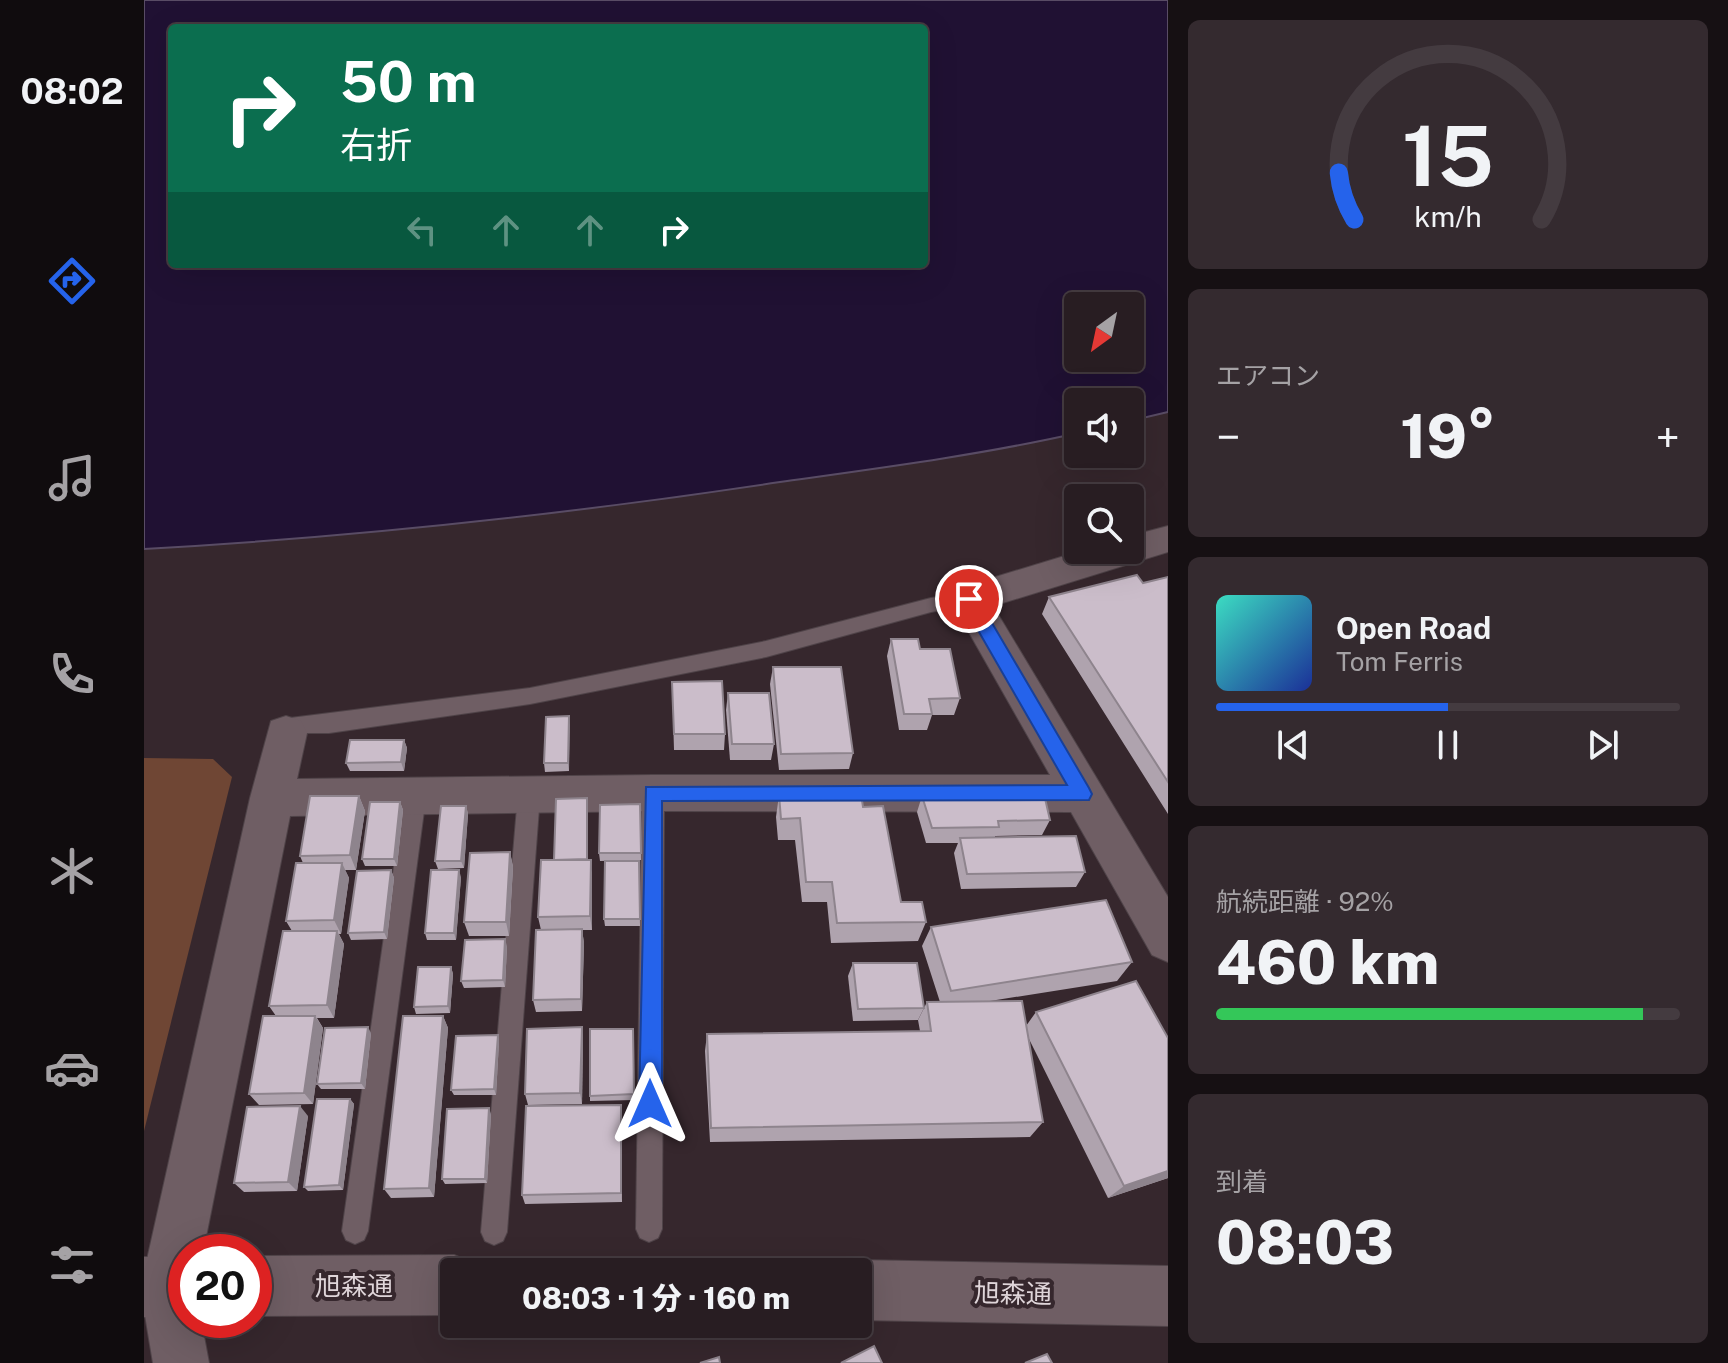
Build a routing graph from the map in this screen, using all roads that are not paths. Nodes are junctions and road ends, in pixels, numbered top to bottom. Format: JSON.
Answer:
{"nodes":[{"id":1,"x":1168,"y":539,"type":"edge"},
{"id":2,"x":1144,"y":546,"type":"edge"},
{"id":3,"x":1084,"y":564,"type":"edge"},
{"id":4,"x":969,"y":599,"type":"junction"},
{"id":5,"x":286,"y":733,"type":"joint"},
{"id":6,"x":653,"y":793,"type":"junction"},
{"id":7,"x":1082,"y":794,"type":"junction"},
{"id":8,"x":529,"y":795,"type":"junction"},
{"id":9,"x":415,"y":796,"type":"junction"},
{"id":10,"x":271,"y":798,"type":"junction"},
{"id":11,"x":1168,"y":940,"type":"edge"},
{"id":12,"x":649,"y":1229,"type":"dead end"},
{"id":13,"x":355,"y":1231,"type":"dead end"},
{"id":14,"x":494,"y":1232,"type":"dead end"},
{"id":15,"x":440,"y":1285,"type":"edge"},
{"id":16,"x":272,"y":1286,"type":"edge"},
{"id":17,"x":166,"y":1287,"type":"edge"},
{"id":18,"x":872,"y":1290,"type":"edge"},
{"id":19,"x":1168,"y":1296,"type":"edge"},
{"id":20,"x":181,"y":1363,"type":"edge"}],
"edges":[{"from":1,"to":2,"type":"street"},
{"from":3,"to":4,"type":"street"},
{"from":4,"to":5,"type":"lane"},
{"from":4,"to":7,"type":"street"},
{"from":5,"to":10,"type":"street"},
{"from":6,"to":7,"type":"street"},
{"from":6,"to":8,"type":"street"},
{"from":6,"to":12,"type":"lane"},
{"from":7,"to":11,"type":"street"},
{"from":8,"to":9,"type":"street"},
{"from":8,"to":14,"type":"lane"},
{"from":9,"to":10,"type":"street"},
{"from":9,"to":13,"type":"lane"},
{"from":10,"to":17,"type":"street"},
{"from":15,"to":16,"type":"street","name":"旭森通"},
{"from":17,"to":20,"type":"street"},
{"from":18,"to":19,"type":"street","name":"旭森通"}]}
